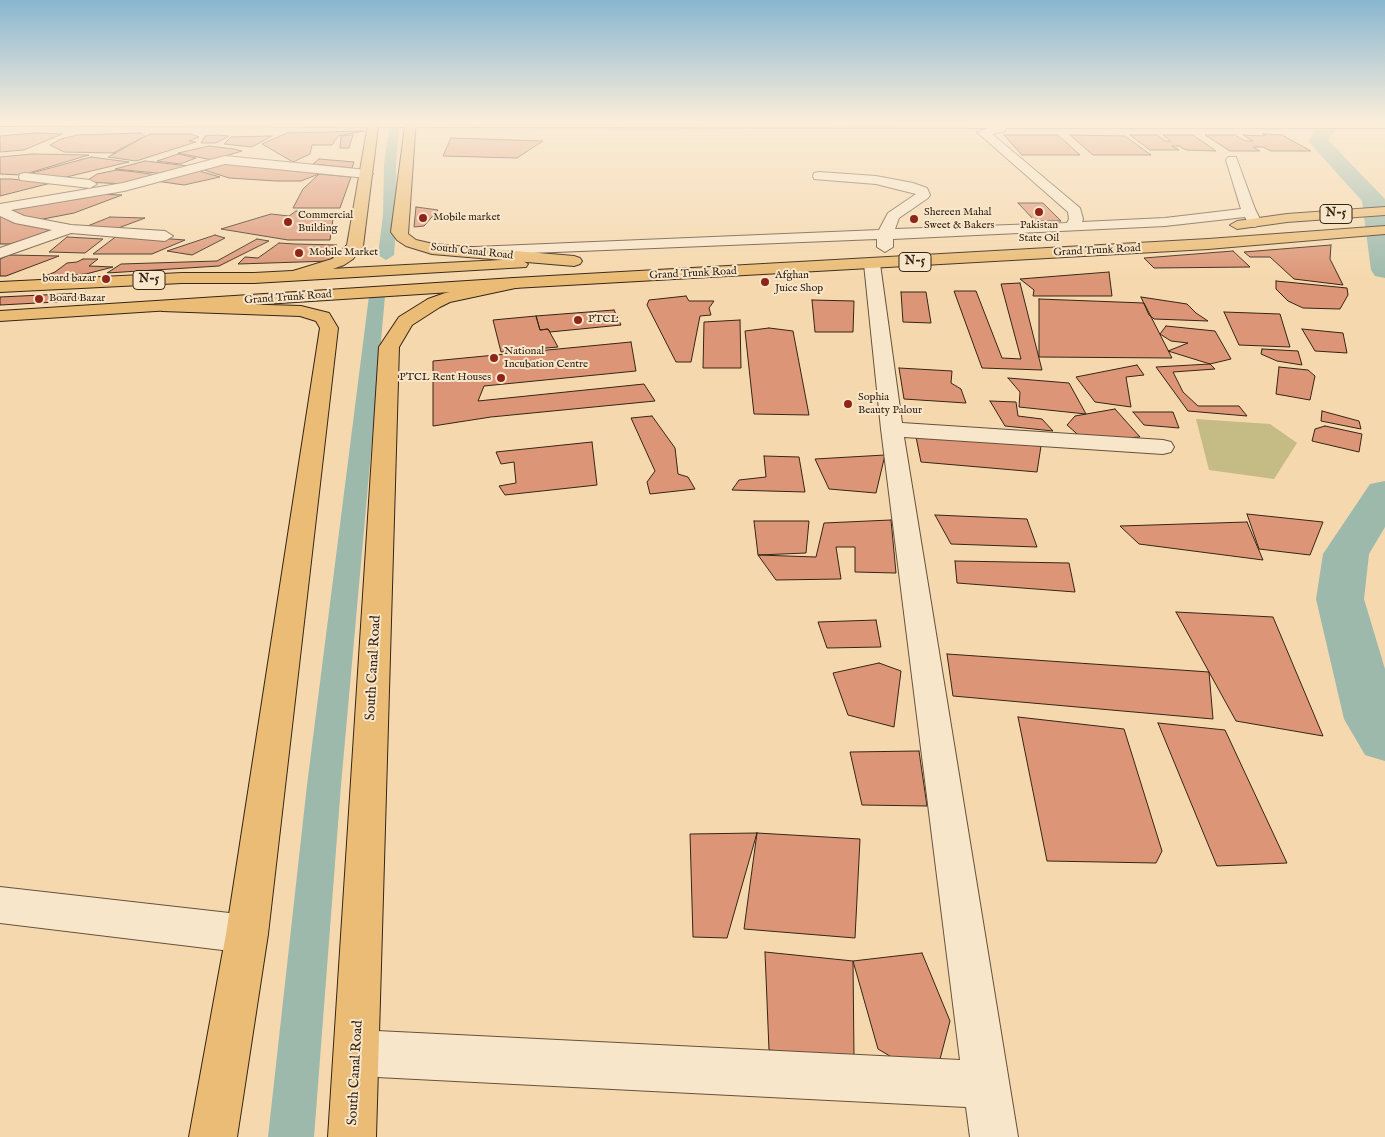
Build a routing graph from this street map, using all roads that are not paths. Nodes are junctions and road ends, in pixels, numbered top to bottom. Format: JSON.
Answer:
{"nodes":[{"id":1,"x":180,"y":172,"type":"edge"},
{"id":2,"x":347,"y":172,"type":"edge"},
{"id":3,"x":405,"y":172,"type":"edge"},
{"id":4,"x":1030,"y":172,"type":"edge"},
{"id":5,"x":1236,"y":172,"type":"edge"},
{"id":6,"x":367,"y":174,"type":"joint"},
{"id":7,"x":820,"y":176,"type":"dead end"},
{"id":8,"x":25,"y":177,"type":"dead end"},
{"id":9,"x":124,"y":187,"type":"junction"},
{"id":10,"x":0,"y":209,"type":"edge"},
{"id":11,"x":1385,"y":211,"type":"edge"},
{"id":12,"x":1252,"y":217,"type":"junction"},
{"id":13,"x":1072,"y":227,"type":"junction"},
{"id":14,"x":71,"y":228,"type":"junction"},
{"id":15,"x":1022,"y":229,"type":"junction"},
{"id":16,"x":1385,"y":230,"type":"edge"},
{"id":17,"x":165,"y":236,"type":"dead end"},
{"id":18,"x":971,"y":241,"type":"junction"},
{"id":19,"x":704,"y":248,"type":"junction"},
{"id":20,"x":881,"y":249,"type":"junction"},
{"id":21,"x":451,"y":251,"type":"junction"},
{"id":22,"x":0,"y":252,"type":"edge"},
{"id":23,"x":1064,"y":253,"type":"junction"},
{"id":24,"x":574,"y":261,"type":"junction"},
{"id":25,"x":310,"y":272,"type":"junction"},
{"id":26,"x":514,"y":283,"type":"junction"},
{"id":27,"x":0,"y":287,"type":"edge"},
{"id":28,"x":151,"y":306,"type":"junction"},
{"id":29,"x":0,"y":316,"type":"edge"},
{"id":30,"x":892,"y":429,"type":"junction"},
{"id":31,"x":1162,"y":446,"type":"dead end"},
{"id":32,"x":0,"y":905,"type":"edge"},
{"id":33,"x":247,"y":934,"type":"junction"},
{"id":34,"x":357,"y":1053,"type":"junction"},
{"id":35,"x":986,"y":1085,"type":"junction"},
{"id":36,"x":213,"y":1137,"type":"edge"},
{"id":37,"x":352,"y":1137,"type":"edge"},
{"id":38,"x":994,"y":1137,"type":"edge"}],
"edges":[{"from":1,"to":9,"type":"street"},
{"from":2,"to":6,"type":"street"},
{"from":3,"to":21,"type":"main road","name":"South Canal Road"},
{"from":4,"to":13,"type":"street"},
{"from":5,"to":12,"type":"street"},
{"from":6,"to":25,"type":"main road"},
{"from":7,"to":20,"type":"street"},
{"from":8,"to":9,"type":"street"},
{"from":9,"to":10,"type":"street"},
{"from":10,"to":14,"type":"street"},
{"from":11,"to":12,"type":"main road","name":"Grand Trunk Road","number":"N-5"},
{"from":12,"to":13,"type":"street"},
{"from":12,"to":18,"type":"main road","name":"Grand Trunk Road","number":"N-5"},
{"from":13,"to":15,"type":"street"},
{"from":14,"to":17,"type":"street"},
{"from":14,"to":22,"type":"street"},
{"from":15,"to":18,"type":"street"},
{"from":15,"to":20,"type":"street"},
{"from":16,"to":23,"type":"main road","name":"Grand Trunk Road","number":"N-5"},
{"from":18,"to":20,"type":"main road","name":"Grand Trunk Road","number":"N-5"},
{"from":18,"to":23,"type":"main road"},
{"from":19,"to":20,"type":"main road","name":"Grand Trunk Road","number":"N-5"},
{"from":19,"to":21,"type":"street"},
{"from":19,"to":24,"type":"main road","name":"Grand Trunk Road","number":"N-5"},
{"from":20,"to":23,"type":"main road","name":"Grand Trunk Road","number":"N-5"},
{"from":20,"to":26,"type":"main road","name":"Grand Trunk Road","number":"N-5"},
{"from":20,"to":30,"type":"street"},
{"from":21,"to":24,"type":"main road","name":"South Canal Road"},
{"from":24,"to":25,"type":"main road","name":"Grand Trunk Road","number":"N-5"},
{"from":25,"to":27,"type":"main road","name":"Grand Trunk Road","number":"N-5"},
{"from":26,"to":28,"type":"main road","name":"Grand Trunk Road","number":"N-5"},
{"from":26,"to":34,"type":"main road","name":"South Canal Road"},
{"from":28,"to":29,"type":"main road","name":"Grand Trunk Road","number":"N-5"},
{"from":28,"to":33,"type":"main road"},
{"from":30,"to":31,"type":"street"},
{"from":30,"to":35,"type":"street"},
{"from":32,"to":33,"type":"street"},
{"from":33,"to":36,"type":"main road"},
{"from":34,"to":35,"type":"street"},
{"from":34,"to":37,"type":"main road","name":"South Canal Road"},
{"from":35,"to":38,"type":"street"}]}
